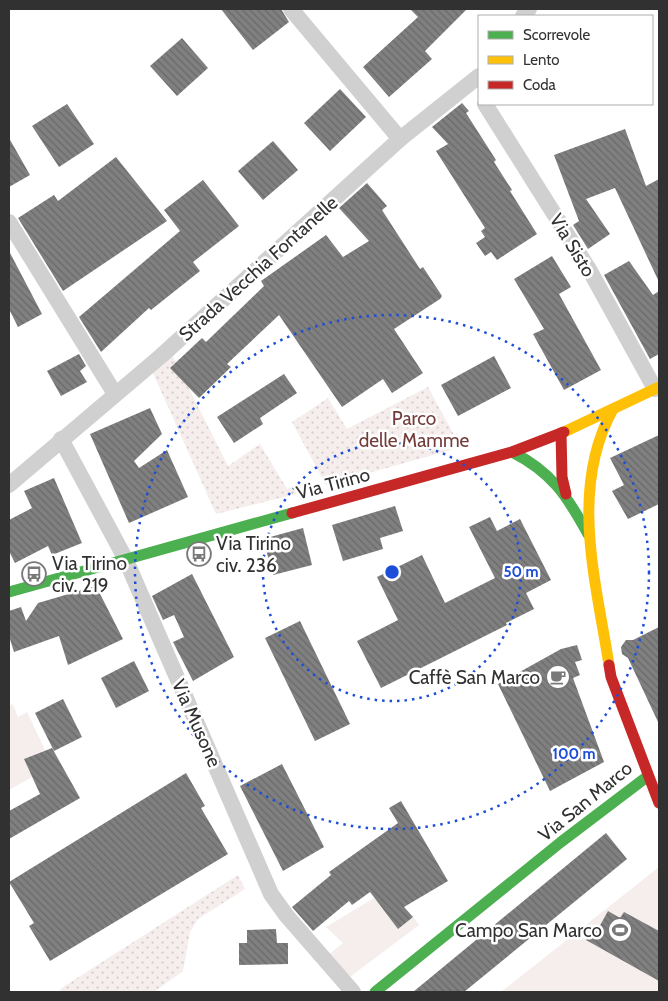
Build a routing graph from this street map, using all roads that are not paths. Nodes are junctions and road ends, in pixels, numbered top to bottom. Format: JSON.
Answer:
{"nodes":[{"id":1,"x":291,"y":9,"type":"edge"},
{"id":2,"x":477,"y":84,"type":"edge"},
{"id":3,"x":486,"y":105,"type":"edge"},
{"id":4,"x":400,"y":139,"type":"junction"},
{"id":5,"x":9,"y":222,"type":"edge"},
{"id":6,"x":657,"y":388,"type":"edge"},
{"id":7,"x":115,"y":394,"type":"junction"},
{"id":8,"x":613,"y":409,"type":"junction"},
{"id":9,"x":561,"y":433,"type":"junction"},
{"id":10,"x":61,"y":438,"type":"junction"},
{"id":11,"x":573,"y":448,"type":"dead end"},
{"id":12,"x":512,"y":452,"type":"junction"},
{"id":13,"x":582,"y":458,"type":"dead end"},
{"id":14,"x":590,"y":478,"type":"junction"},
{"id":15,"x":9,"y":485,"type":"edge"},
{"id":16,"x":567,"y":496,"type":"junction"},
{"id":17,"x":588,"y":534,"type":"junction"},
{"id":18,"x":125,"y":558,"type":"junction"},
{"id":19,"x":9,"y":592,"type":"edge"},
{"id":20,"x":648,"y":776,"type":"junction"},
{"id":21,"x":659,"y":802,"type":"edge"},
{"id":22,"x":353,"y":992,"type":"edge"},
{"id":23,"x":375,"y":992,"type":"edge"}],
"edges":[{"from":1,"to":4,"type":"street"},
{"from":2,"to":4,"type":"street","name":"Strada Vecchia Fontanelle"},
{"from":3,"to":6,"type":"street","name":"Via Sisto"},
{"from":4,"to":7,"type":"street","name":"Strada Vecchia Fontanelle"},
{"from":5,"to":7,"type":"street"},
{"from":6,"to":8,"type":"street","name":"Via Tirino"},
{"from":7,"to":10,"type":"street","name":"Strada Vecchia Fontanelle"},
{"from":8,"to":9,"type":"street","name":"Via Tirino"},
{"from":8,"to":14,"type":"street","name":"Via San Marco"},
{"from":9,"to":11,"type":"street"},
{"from":9,"to":12,"type":"street","name":"Via Tirino"},
{"from":9,"to":16,"type":"street","name":"Via San Marco"},
{"from":10,"to":15,"type":"street","name":"Strada Vecchia Fontanelle"},
{"from":10,"to":18,"type":"street","name":"Via Musone"},
{"from":12,"to":16,"type":"street","name":"Via San Marco"},
{"from":12,"to":18,"type":"street","name":"Via Tirino"},
{"from":13,"to":14,"type":"street","name":"Via San Marco"},
{"from":14,"to":17,"type":"street","name":"Via San Marco"},
{"from":16,"to":17,"type":"street","name":"Via San Marco"},
{"from":17,"to":20,"type":"street","name":"Via San Marco"},
{"from":18,"to":19,"type":"street","name":"Via Tirino"},
{"from":18,"to":22,"type":"street","name":"Via Musone"},
{"from":20,"to":21,"type":"street"},
{"from":20,"to":23,"type":"street","name":"Via San Marco"}]}
